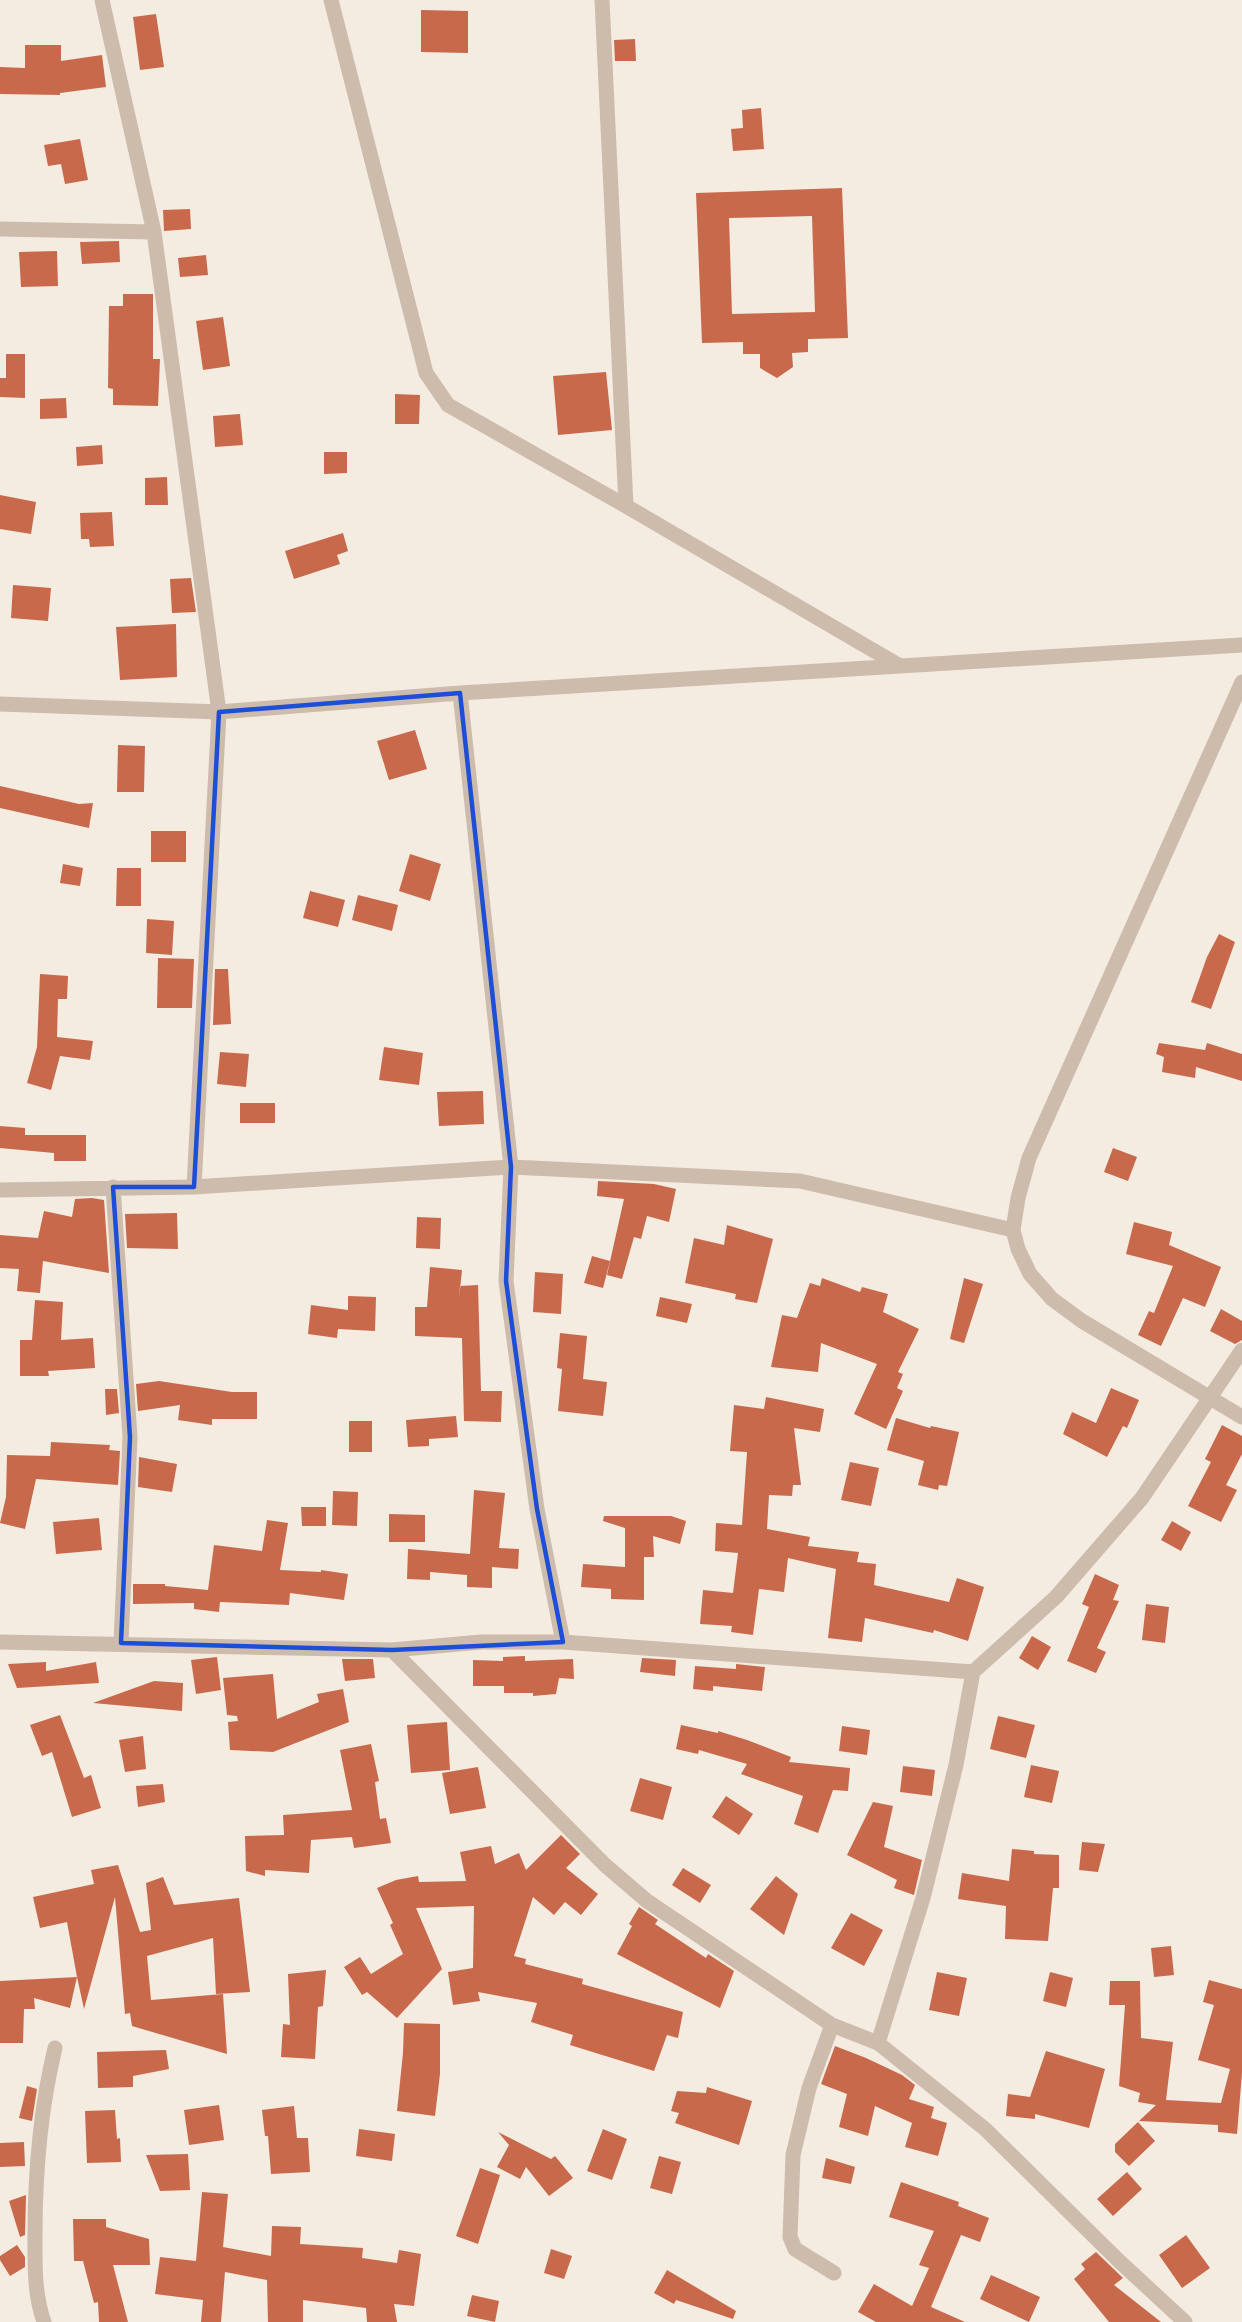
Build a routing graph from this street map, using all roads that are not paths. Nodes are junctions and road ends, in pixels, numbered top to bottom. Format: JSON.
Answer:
{"nodes":[{"id":1,"x":102,"y":0,"type":"edge"},
{"id":2,"x":331,"y":0,"type":"edge"},
{"id":3,"x":602,"y":0,"type":"edge"},
{"id":4,"x":0,"y":229,"type":"edge"},
{"id":5,"x":154,"y":232,"type":"junction"},
{"id":6,"x":626,"y":506,"type":"junction"},
{"id":7,"x":1242,"y":645,"type":"edge"},
{"id":8,"x":900,"y":666,"type":"junction"},
{"id":9,"x":1242,"y":682,"type":"edge"},
{"id":10,"x":460,"y":693,"type":"junction"},
{"id":11,"x":0,"y":704,"type":"edge"},
{"id":12,"x":219,"y":712,"type":"junction"},
{"id":13,"x":511,"y":1167,"type":"junction"},
{"id":14,"x":113,"y":1187,"type":"junction"},
{"id":15,"x":194,"y":1187,"type":"junction"},
{"id":16,"x":0,"y":1190,"type":"edge"},
{"id":17,"x":1013,"y":1230,"type":"junction"},
{"id":18,"x":1242,"y":1350,"type":"edge"},
{"id":19,"x":1208,"y":1399,"type":"junction"},
{"id":20,"x":1242,"y":1418,"type":"edge"},
{"id":21,"x":0,"y":1642,"type":"edge"},
{"id":22,"x":563,"y":1642,"type":"junction"},
{"id":23,"x":121,"y":1643,"type":"junction"},
{"id":24,"x":392,"y":1650,"type":"junction"},
{"id":25,"x":973,"y":1672,"type":"junction"},
{"id":26,"x":832,"y":2025,"type":"junction"},
{"id":27,"x":878,"y":2043,"type":"junction"},
{"id":28,"x":55,"y":2048,"type":"dead end"},
{"id":29,"x":834,"y":2273,"type":"dead end"},
{"id":30,"x":44,"y":2322,"type":"edge"},
{"id":31,"x":1185,"y":2322,"type":"edge"}],
"edges":[{"from":1,"to":5,"type":"street"},
{"from":2,"to":6,"type":"street"},
{"from":3,"to":6,"type":"street"},
{"from":4,"to":5,"type":"street"},
{"from":5,"to":12,"type":"street"},
{"from":6,"to":8,"type":"street"},
{"from":7,"to":8,"type":"street"},
{"from":8,"to":10,"type":"street"},
{"from":9,"to":17,"type":"street"},
{"from":10,"to":12,"type":"street"},
{"from":10,"to":13,"type":"street"},
{"from":11,"to":12,"type":"street"},
{"from":12,"to":15,"type":"street"},
{"from":13,"to":15,"type":"street"},
{"from":13,"to":17,"type":"street"},
{"from":13,"to":22,"type":"street"},
{"from":14,"to":15,"type":"street"},
{"from":14,"to":16,"type":"street"},
{"from":14,"to":23,"type":"street"},
{"from":17,"to":19,"type":"street"},
{"from":18,"to":19,"type":"street"},
{"from":19,"to":20,"type":"street"},
{"from":19,"to":25,"type":"street"},
{"from":21,"to":23,"type":"street"},
{"from":22,"to":24,"type":"street"},
{"from":22,"to":25,"type":"street"},
{"from":23,"to":24,"type":"street"},
{"from":24,"to":26,"type":"street"},
{"from":25,"to":27,"type":"street"},
{"from":26,"to":27,"type":"street"},
{"from":26,"to":29,"type":"street"},
{"from":27,"to":31,"type":"street"},
{"from":28,"to":30,"type":"street"}]}
